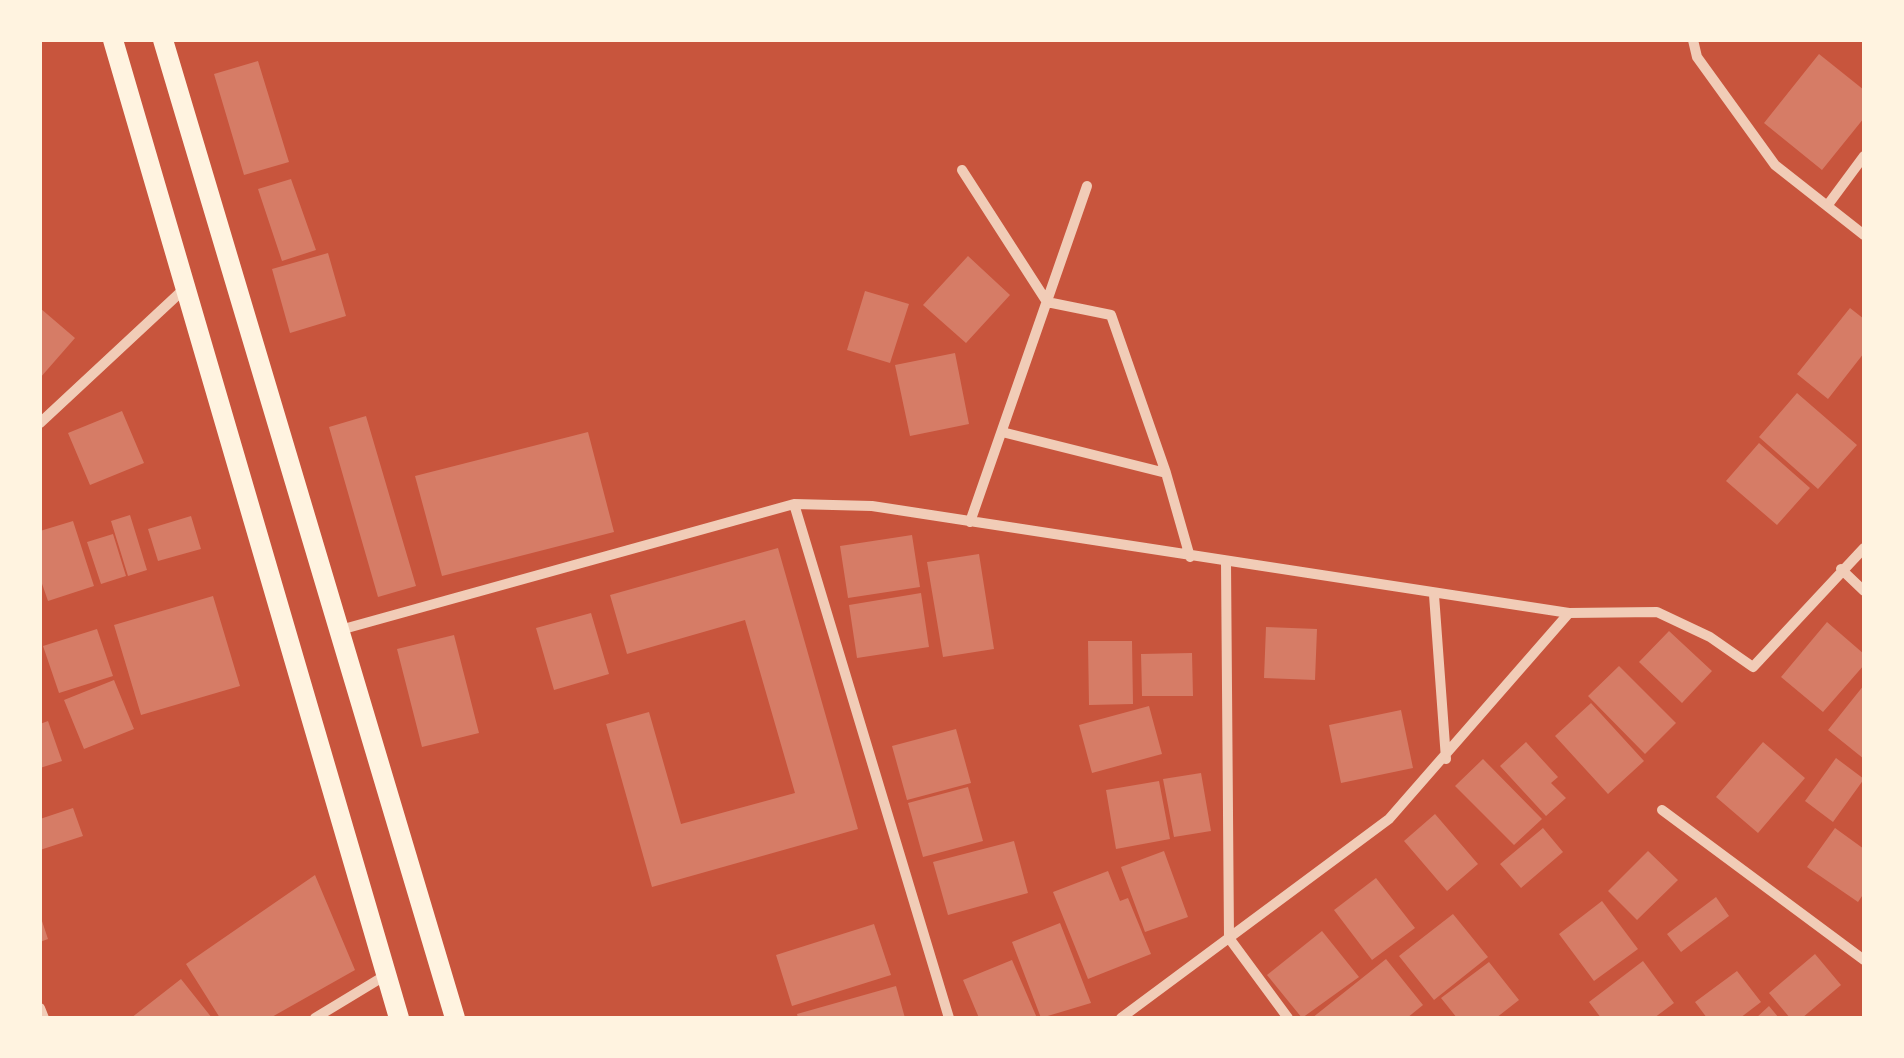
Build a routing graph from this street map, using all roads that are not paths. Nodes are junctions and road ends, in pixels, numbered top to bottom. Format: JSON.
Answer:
{"nodes":[{"id":1,"x":112,"y":40,"type":"edge"},
{"id":2,"x":164,"y":40,"type":"edge"},
{"id":3,"x":1693,"y":40,"type":"edge"},
{"id":4,"x":1864,"y":156,"type":"edge"},
{"id":5,"x":962,"y":170,"type":"dead end"},
{"id":6,"x":1088,"y":186,"type":"dead end"},
{"id":7,"x":1827,"y":206,"type":"junction"},
{"id":8,"x":1864,"y":235,"type":"edge"},
{"id":9,"x":184,"y":289,"type":"junction"},
{"id":10,"x":1047,"y":302,"type":"junction"},
{"id":11,"x":40,"y":423,"type":"edge"},
{"id":12,"x":1002,"y":432,"type":"junction"},
{"id":13,"x":1166,"y":473,"type":"junction"},
{"id":14,"x":794,"y":504,"type":"junction"},
{"id":15,"x":970,"y":522,"type":"junction"},
{"id":16,"x":1864,"y":548,"type":"edge"},
{"id":17,"x":1190,"y":557,"type":"junction"},
{"id":18,"x":1226,"y":562,"type":"junction"},
{"id":19,"x":1841,"y":568,"type":"junction"},
{"id":20,"x":1864,"y":592,"type":"edge"},
{"id":21,"x":1434,"y":595,"type":"junction"},
{"id":22,"x":1569,"y":613,"type":"junction"},
{"id":23,"x":339,"y":631,"type":"junction"},
{"id":24,"x":1446,"y":759,"type":"junction"},
{"id":25,"x":1662,"y":810,"type":"dead end"},
{"id":26,"x":1230,"y":938,"type":"junction"},
{"id":27,"x":1864,"y":960,"type":"edge"},
{"id":28,"x":386,"y":975,"type":"junction"},
{"id":29,"x":40,"y":1008,"type":"edge"},
{"id":30,"x":44,"y":1018,"type":"edge"},
{"id":31,"x":315,"y":1018,"type":"edge"},
{"id":32,"x":399,"y":1018,"type":"edge"},
{"id":33,"x":455,"y":1018,"type":"edge"},
{"id":34,"x":949,"y":1018,"type":"edge"},
{"id":35,"x":1121,"y":1018,"type":"edge"},
{"id":36,"x":1288,"y":1018,"type":"edge"}],
"edges":[{"from":1,"to":9,"type":"main road"},
{"from":2,"to":23,"type":"main road"},
{"from":3,"to":7,"type":"street"},
{"from":4,"to":7,"type":"street"},
{"from":5,"to":10,"type":"street"},
{"from":6,"to":10,"type":"street"},
{"from":7,"to":8,"type":"street"},
{"from":9,"to":11,"type":"street"},
{"from":9,"to":28,"type":"main road"},
{"from":10,"to":12,"type":"street"},
{"from":10,"to":13,"type":"street"},
{"from":12,"to":13,"type":"street"},
{"from":12,"to":15,"type":"street"},
{"from":13,"to":17,"type":"street"},
{"from":14,"to":15,"type":"street"},
{"from":14,"to":23,"type":"street"},
{"from":14,"to":34,"type":"street"},
{"from":15,"to":17,"type":"street"},
{"from":16,"to":19,"type":"street"},
{"from":17,"to":18,"type":"street"},
{"from":18,"to":21,"type":"street"},
{"from":18,"to":26,"type":"street"},
{"from":19,"to":20,"type":"street"},
{"from":19,"to":22,"type":"street"},
{"from":21,"to":22,"type":"street"},
{"from":21,"to":24,"type":"street"},
{"from":22,"to":24,"type":"street"},
{"from":23,"to":33,"type":"main road"},
{"from":24,"to":26,"type":"street"},
{"from":25,"to":27,"type":"street"},
{"from":26,"to":35,"type":"street"},
{"from":26,"to":36,"type":"street"},
{"from":28,"to":31,"type":"street"},
{"from":28,"to":32,"type":"main road"},
{"from":29,"to":30,"type":"street"}]}
